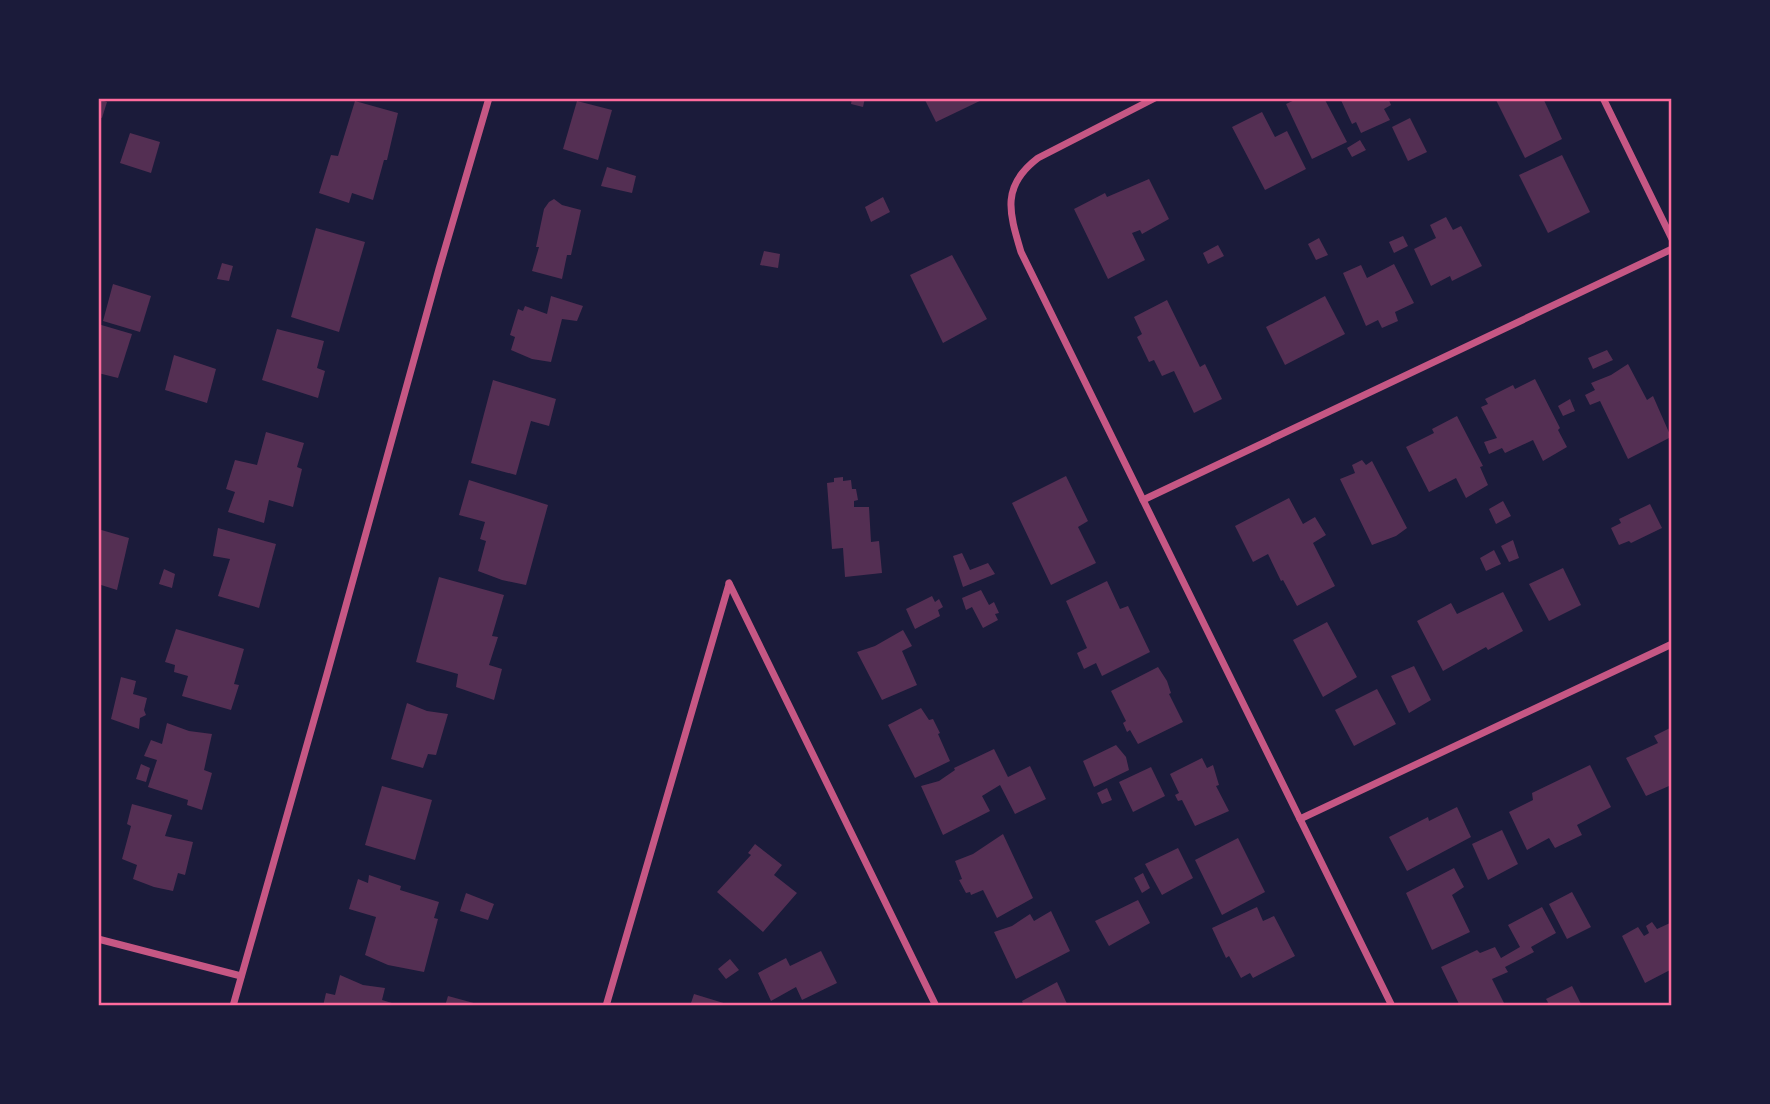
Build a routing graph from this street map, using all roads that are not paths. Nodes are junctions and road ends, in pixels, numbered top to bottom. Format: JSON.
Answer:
{"nodes":[{"id":1,"x":489,"y":98,"type":"edge"},
{"id":2,"x":1155,"y":98,"type":"edge"},
{"id":3,"x":1603,"y":98,"type":"edge"},
{"id":4,"x":1672,"y":239,"type":"edge"},
{"id":5,"x":1672,"y":249,"type":"edge"},
{"id":6,"x":1143,"y":500,"type":"junction"},
{"id":7,"x":1672,"y":644,"type":"edge"},
{"id":8,"x":1300,"y":819,"type":"junction"},
{"id":9,"x":98,"y":939,"type":"edge"},
{"id":10,"x":241,"y":976,"type":"junction"},
{"id":11,"x":233,"y":1006,"type":"edge"},
{"id":12,"x":606,"y":1006,"type":"edge"},
{"id":13,"x":936,"y":1006,"type":"edge"},
{"id":14,"x":1392,"y":1006,"type":"edge"}],
"edges":[{"from":1,"to":10,"type":"street"},
{"from":2,"to":6,"type":"street"},
{"from":3,"to":4,"type":"street"},
{"from":5,"to":6,"type":"street"},
{"from":6,"to":8,"type":"street"},
{"from":7,"to":8,"type":"street"},
{"from":8,"to":14,"type":"street"},
{"from":9,"to":10,"type":"street"},
{"from":10,"to":11,"type":"street"},
{"from":12,"to":13,"type":"street"}]}
